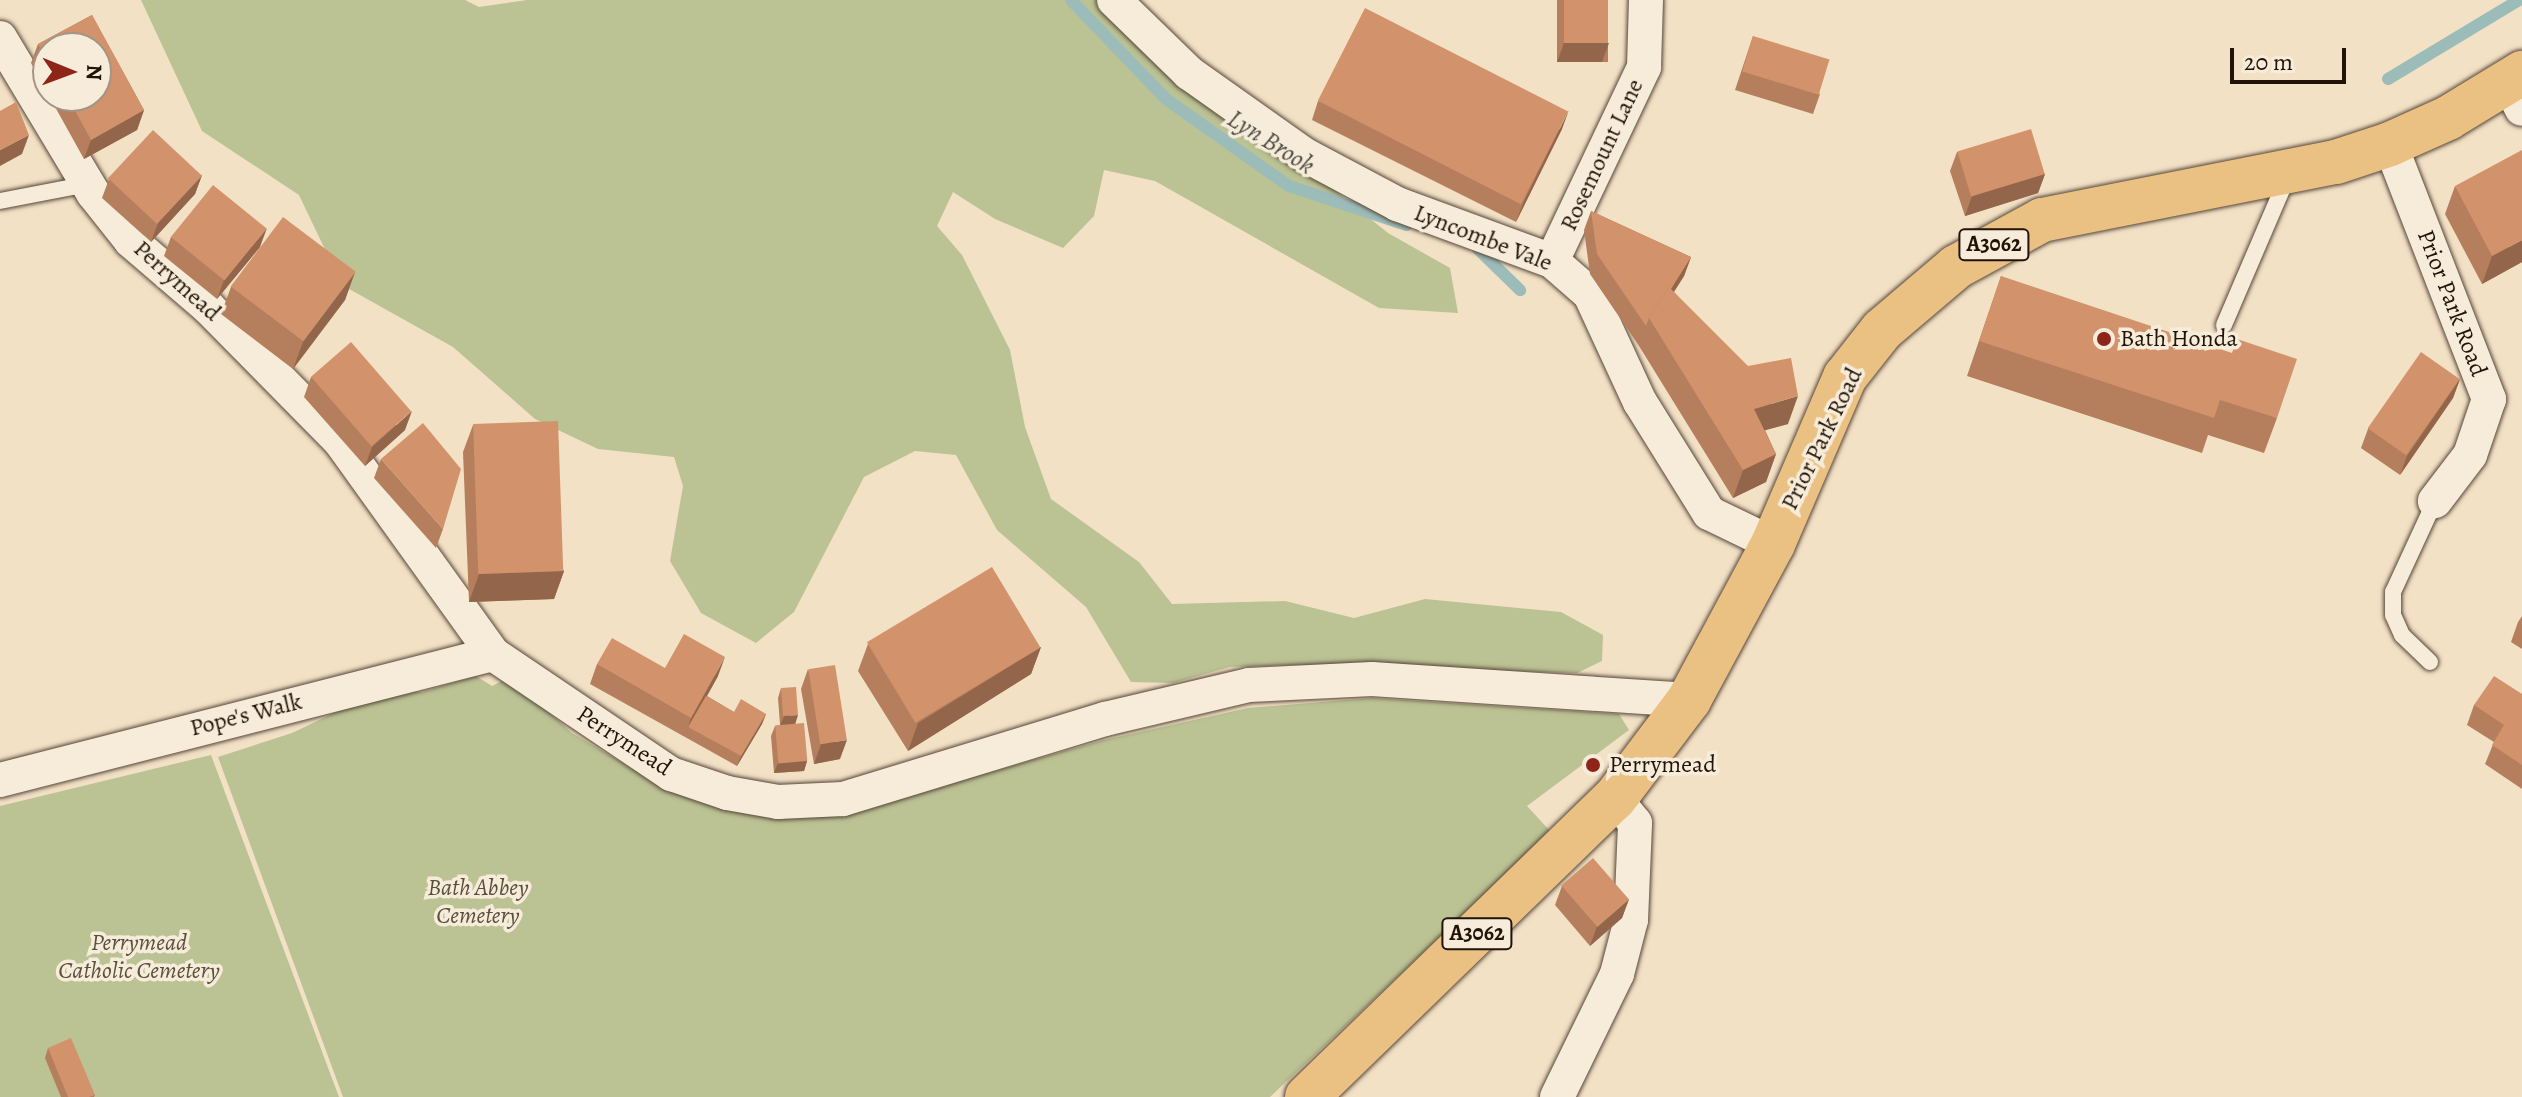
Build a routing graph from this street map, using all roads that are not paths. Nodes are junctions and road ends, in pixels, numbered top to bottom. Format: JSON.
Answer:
{"nodes":[{"id":1,"x":1114,"y":0,"type":"edge"},
{"id":2,"x":1646,"y":0,"type":"edge"},
{"id":3,"x":0,"y":38,"type":"edge"},
{"id":4,"x":2517,"y":88,"type":"edge"},
{"id":5,"x":2390,"y":144,"type":"junction"},
{"id":6,"x":2290,"y":171,"type":"junction"},
{"id":7,"x":88,"y":184,"type":"junction"},
{"id":8,"x":0,"y":201,"type":"edge"},
{"id":9,"x":1552,"y":261,"type":"junction"},
{"id":10,"x":2224,"y":325,"type":"dead end"},
{"id":11,"x":2435,"y":501,"type":"joint"},
{"id":12,"x":1773,"y":544,"type":"junction"},
{"id":13,"x":493,"y":654,"type":"junction"},
{"id":14,"x":2430,"y":662,"type":"dead end"},
{"id":15,"x":1689,"y":700,"type":"junction"},
{"id":16,"x":0,"y":780,"type":"edge"},
{"id":17,"x":1615,"y":798,"type":"junction"},
{"id":18,"x":1307,"y":1097,"type":"edge"},
{"id":19,"x":1557,"y":1097,"type":"edge"}],
"edges":[{"from":1,"to":9,"type":"street","name":"Lyncombe Vale"},
{"from":2,"to":9,"type":"street","name":"Rosemount Lane"},
{"from":3,"to":7,"type":"street","name":"Perrymead"},
{"from":4,"to":5,"type":"main road","name":"Prior Park Road","number":"A3062"},
{"from":5,"to":6,"type":"main road","name":"Prior Park Road","number":"A3062"},
{"from":5,"to":11,"type":"street","name":"Prior Park Road"},
{"from":6,"to":10,"type":"lane"},
{"from":6,"to":12,"type":"main road","name":"Prior Park Road","number":"A3062"},
{"from":7,"to":8,"type":"lane"},
{"from":7,"to":13,"type":"street","name":"Perrymead"},
{"from":9,"to":12,"type":"street","name":"Lyncombe Vale"},
{"from":11,"to":14,"type":"lane"},
{"from":12,"to":15,"type":"main road","name":"Prior Park Road","number":"A3062"},
{"from":13,"to":15,"type":"street","name":"Perrymead"},
{"from":13,"to":16,"type":"street","name":"Pope's Walk"},
{"from":15,"to":17,"type":"main road","number":"A3062"},
{"from":17,"to":18,"type":"main road","number":"A3062"},
{"from":17,"to":19,"type":"street"}]}
